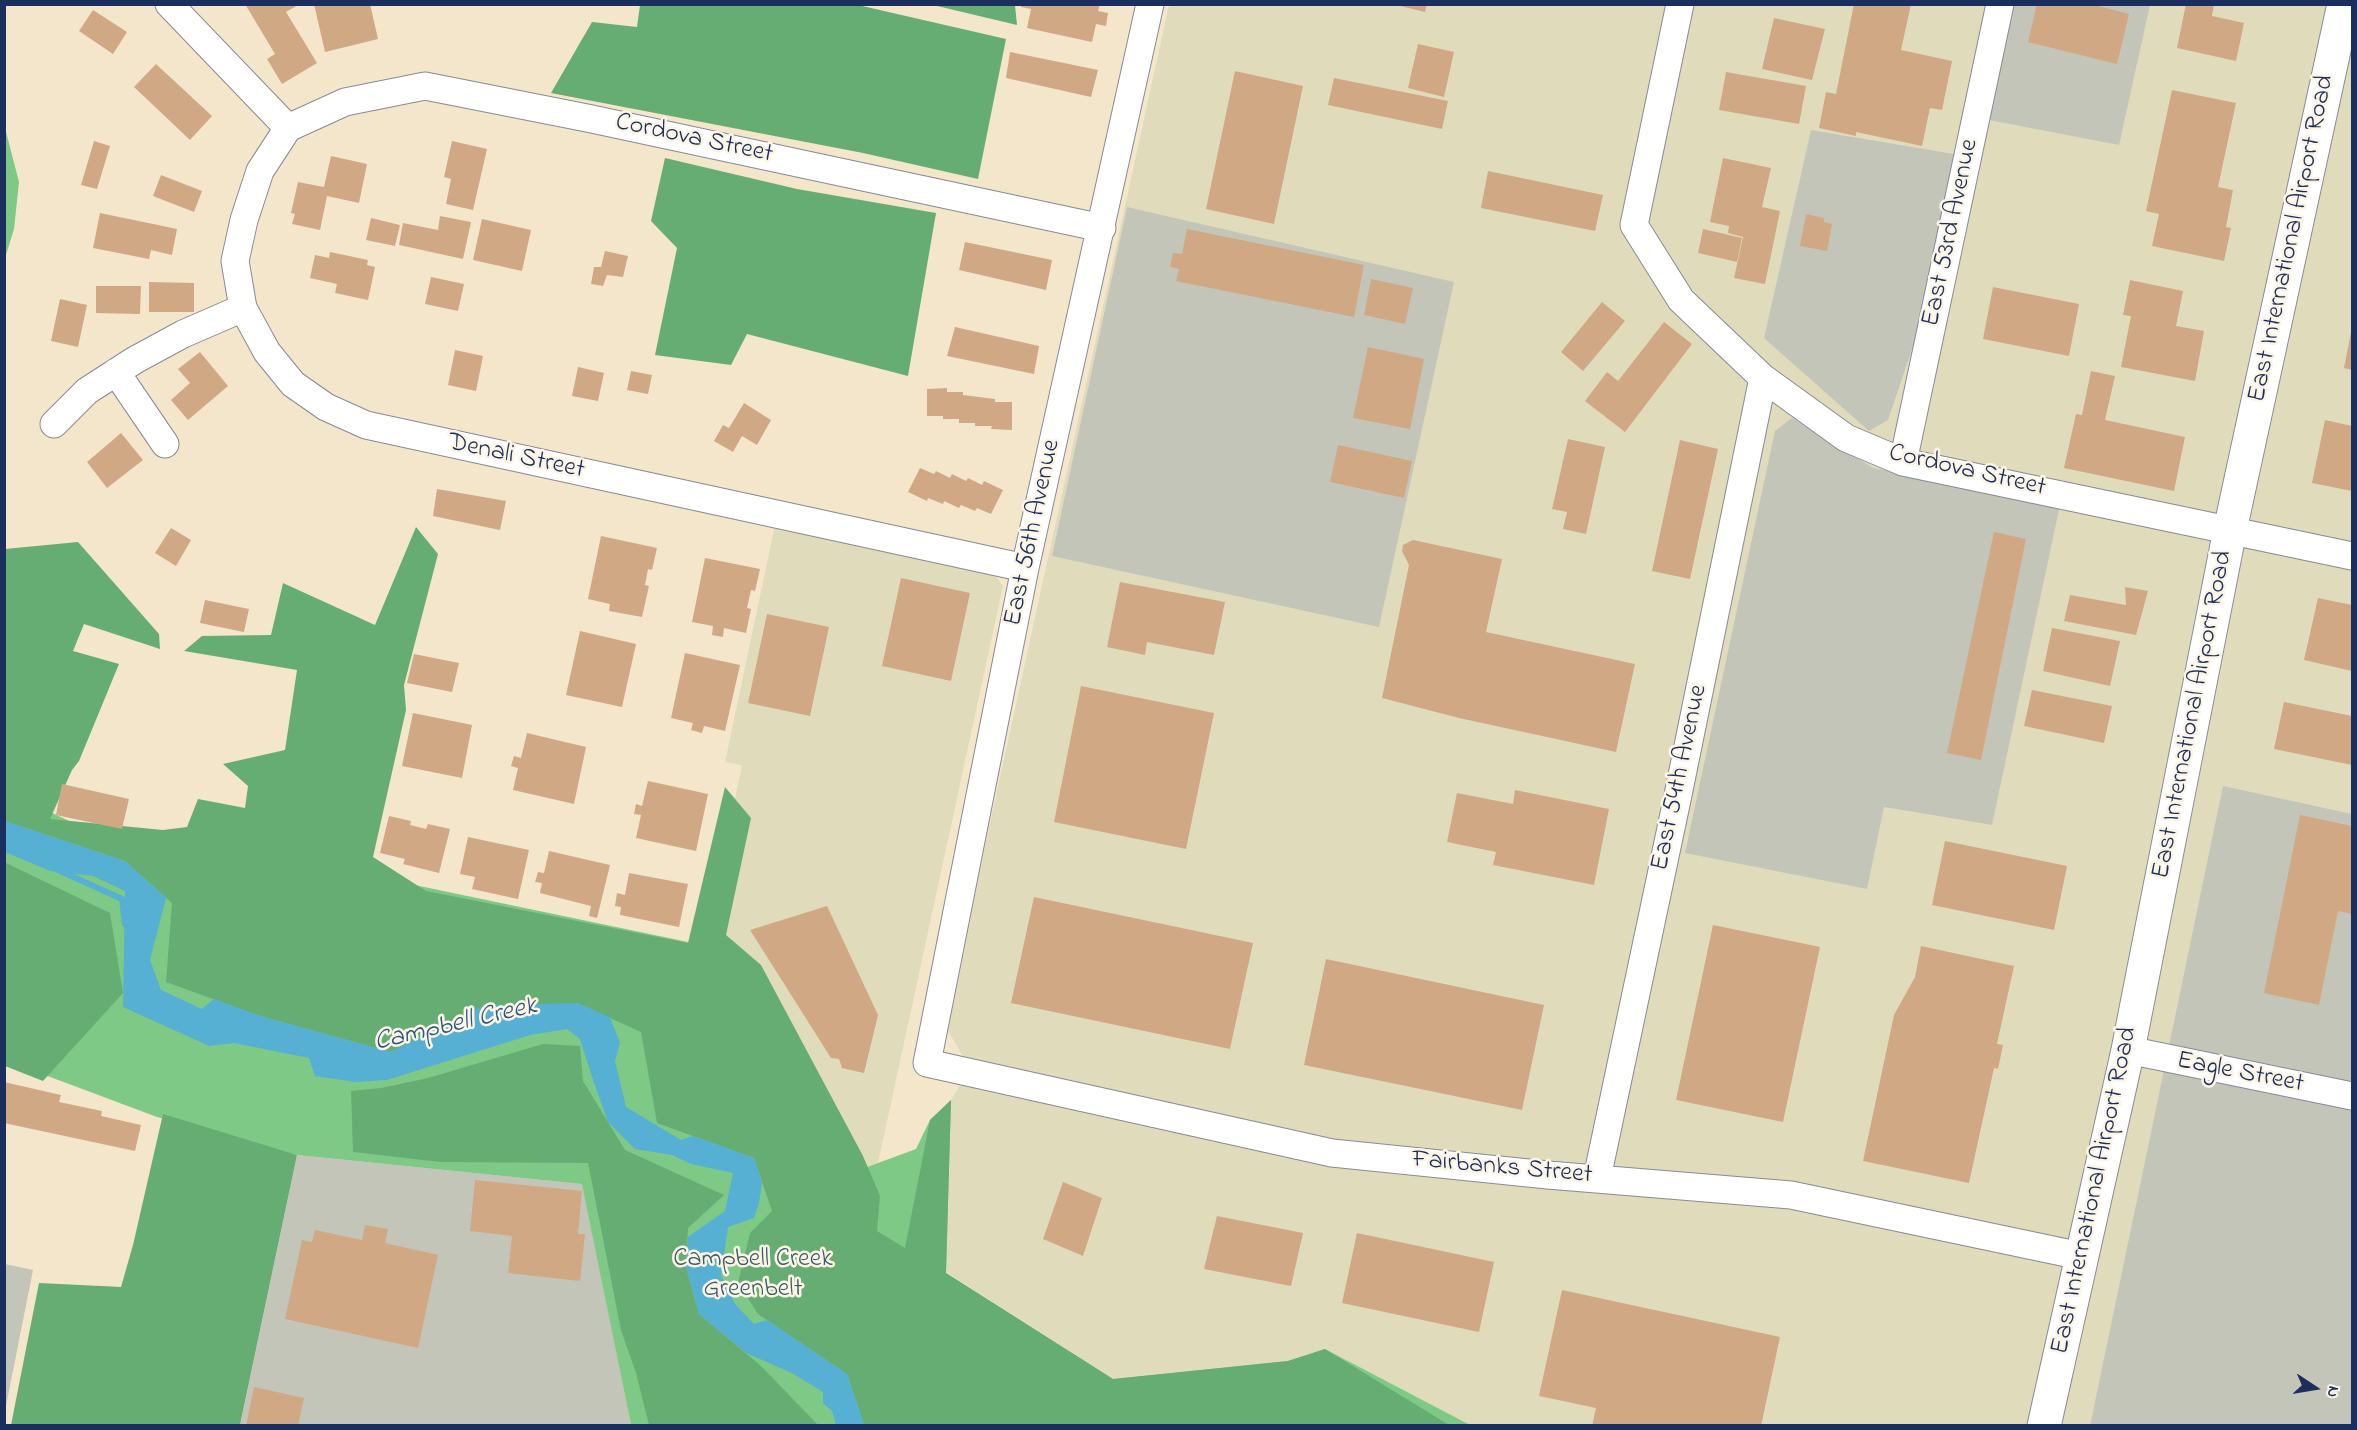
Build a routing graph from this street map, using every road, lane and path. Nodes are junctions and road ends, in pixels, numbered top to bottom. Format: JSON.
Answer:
{"nodes":[{"id":1,"x":169,"y":4,"type":"edge"},
{"id":2,"x":1150,"y":4,"type":"edge"},
{"id":3,"x":1680,"y":4,"type":"edge"},
{"id":4,"x":2000,"y":4,"type":"edge"},
{"id":5,"x":2344,"y":4,"type":"edge"},
{"id":6,"x":288,"y":128,"type":"junction"},
{"id":7,"x":1102,"y":228,"type":"junction"},
{"id":8,"x":243,"y":308,"type":"junction"},
{"id":9,"x":116,"y":372,"type":"junction"},
{"id":10,"x":1762,"y":378,"type":"junction"},
{"id":11,"x":54,"y":424,"type":"dead end"},
{"id":12,"x":165,"y":444,"type":"dead end"},
{"id":13,"x":1903,"y":462,"type":"junction"},
{"id":14,"x":2230,"y":530,"type":"junction"},
{"id":15,"x":2352,"y":556,"type":"edge"},
{"id":16,"x":1025,"y":568,"type":"junction"},
{"id":17,"x":2128,"y":1050,"type":"junction"},
{"id":18,"x":927,"y":1063,"type":"joint"},
{"id":19,"x":2352,"y":1096,"type":"edge"},
{"id":20,"x":1597,"y":1178,"type":"junction"},
{"id":21,"x":2081,"y":1256,"type":"junction"},
{"id":22,"x":2044,"y":1425,"type":"edge"}],
"edges":[{"from":1,"to":6,"type":"street"},
{"from":2,"to":7,"type":"street","name":"East 56th Avenue"},
{"from":3,"to":10,"type":"street","name":"Cordova Street"},
{"from":4,"to":13,"type":"street","name":"East 53rd Avenue"},
{"from":5,"to":14,"type":"main road","name":"East International Airport Road"},
{"from":6,"to":7,"type":"street","name":"Cordova Street"},
{"from":6,"to":8,"type":"street","name":"Denali Street"},
{"from":7,"to":16,"type":"street","name":"East 56th Avenue"},
{"from":8,"to":9,"type":"street"},
{"from":8,"to":16,"type":"street","name":"Denali Street"},
{"from":9,"to":11,"type":"street"},
{"from":9,"to":12,"type":"street"},
{"from":10,"to":13,"type":"street","name":"Cordova Street"},
{"from":10,"to":20,"type":"street","name":"East 54th Avenue"},
{"from":13,"to":14,"type":"street","name":"Cordova Street"},
{"from":14,"to":15,"type":"street","name":"Cordova Street"},
{"from":14,"to":17,"type":"main road","name":"East International Airport Road"},
{"from":16,"to":18,"type":"street","name":"East 56th Avenue"},
{"from":17,"to":19,"type":"street","name":"Eagle Street"},
{"from":17,"to":21,"type":"main road","name":"East International Airport Road"},
{"from":18,"to":20,"type":"street","name":"Fairbanks Street"},
{"from":20,"to":21,"type":"street","name":"Fairbanks Street"},
{"from":21,"to":22,"type":"main road","name":"East International Airport Road"}]}
